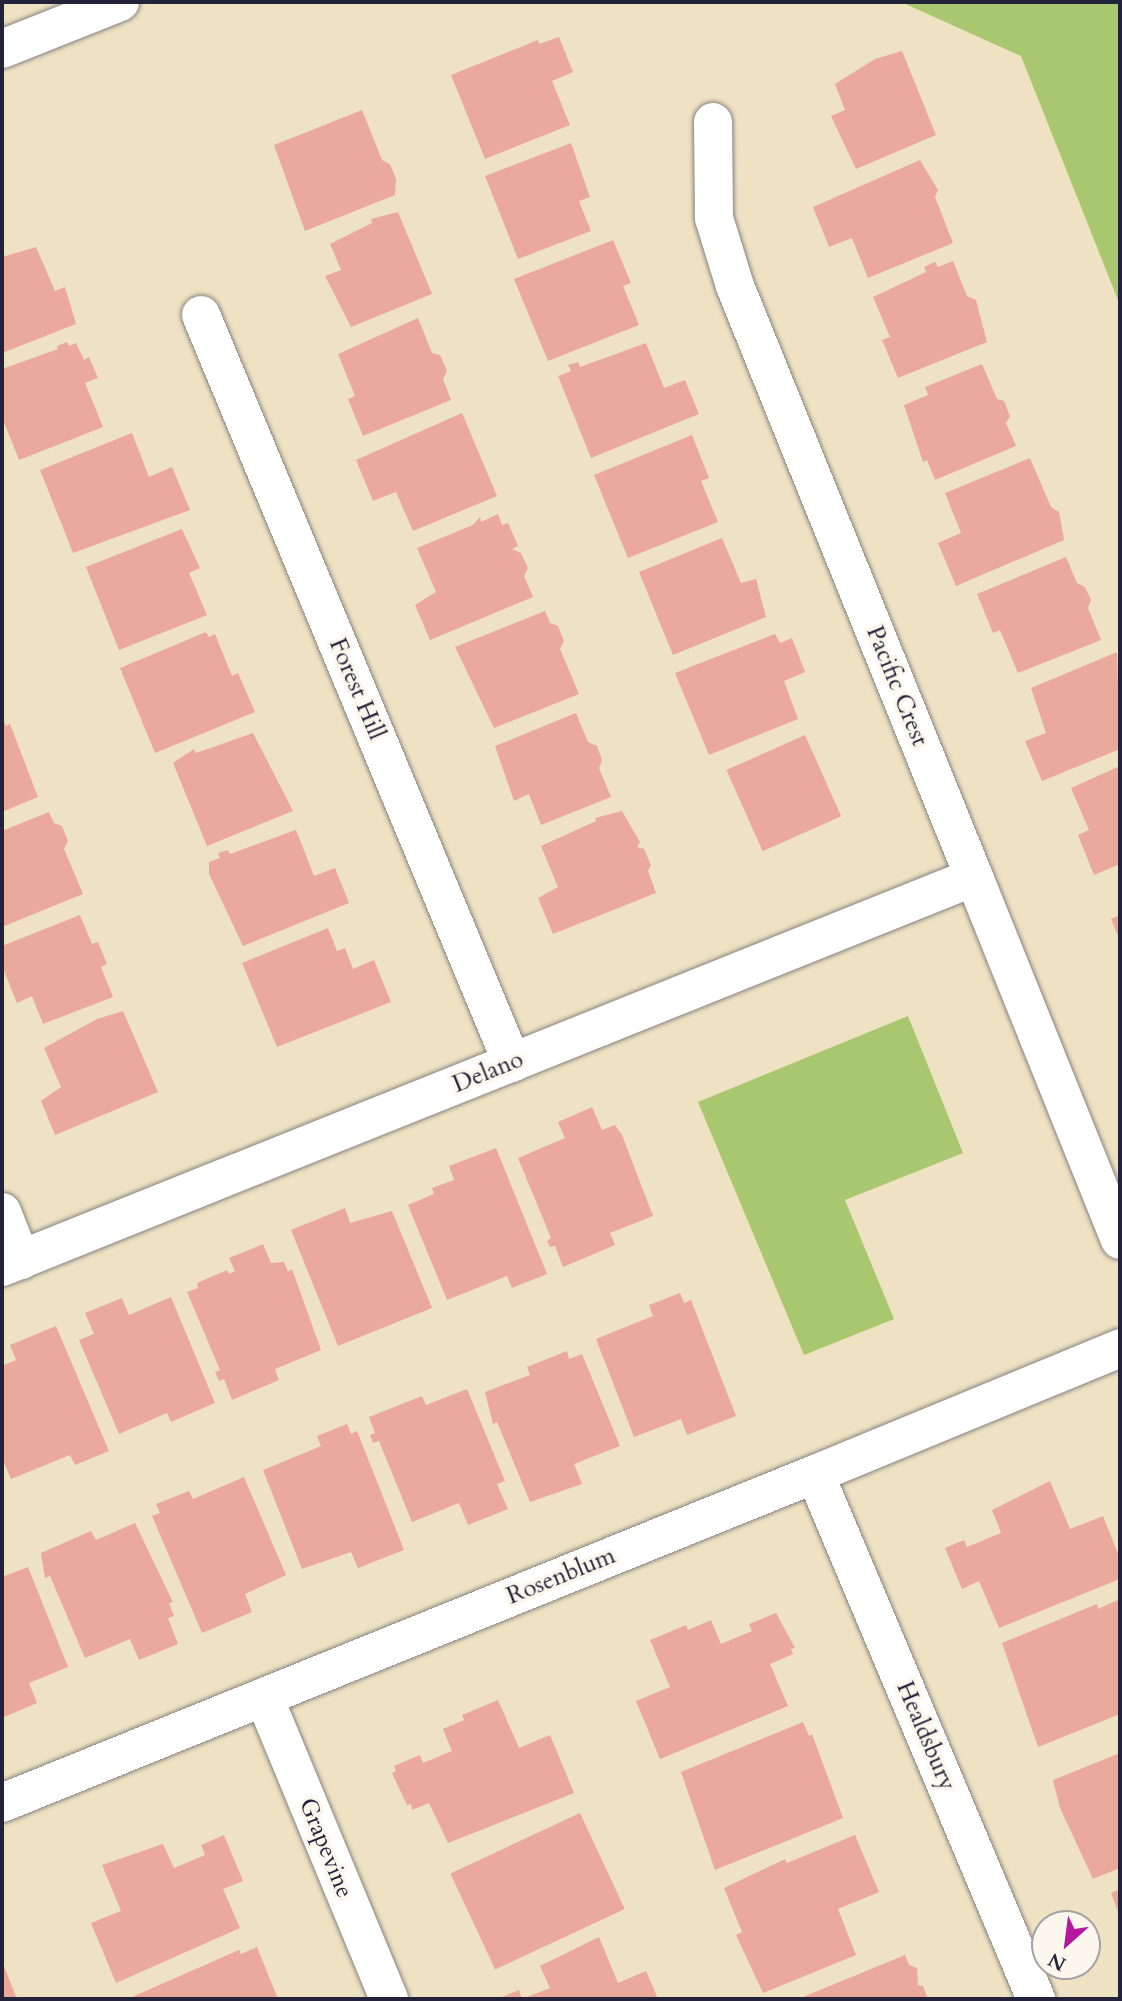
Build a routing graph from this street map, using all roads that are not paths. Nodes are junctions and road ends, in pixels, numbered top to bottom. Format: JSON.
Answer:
{"nodes":[{"id":1,"x":120,"y":2,"type":"edge"},
{"id":2,"x":2,"y":49,"type":"edge"},
{"id":3,"x":713,"y":122,"type":"dead end"},
{"id":4,"x":201,"y":315,"type":"dead end"},
{"id":5,"x":974,"y":877,"type":"junction"},
{"id":6,"x":512,"y":1063,"type":"junction"},
{"id":7,"x":2,"y":1212,"type":"edge"},
{"id":8,"x":1120,"y":1240,"type":"edge"},
{"id":9,"x":12,"y":1264,"type":"edge"},
{"id":10,"x":1120,"y":1348,"type":"edge"},
{"id":11,"x":815,"y":1474,"type":"junction"},
{"id":12,"x":264,"y":1696,"type":"junction"},
{"id":13,"x":2,"y":1803,"type":"edge"},
{"id":14,"x":389,"y":1999,"type":"edge"},
{"id":15,"x":1036,"y":1999,"type":"edge"}],
"edges":[{"from":1,"to":2,"type":"street"},
{"from":3,"to":5,"type":"street","name":"Pacific Crest"},
{"from":4,"to":6,"type":"street","name":"Forest Hill"},
{"from":5,"to":6,"type":"street","name":"Delano"},
{"from":5,"to":8,"type":"street","name":"Pacific Crest"},
{"from":6,"to":9,"type":"street","name":"Delano"},
{"from":7,"to":9,"type":"street"},
{"from":10,"to":11,"type":"street","name":"Rosenblum"},
{"from":11,"to":12,"type":"street","name":"Rosenblum"},
{"from":11,"to":15,"type":"street","name":"Healdsbury"},
{"from":12,"to":13,"type":"street","name":"Rosenblum"},
{"from":12,"to":14,"type":"street","name":"Grapevine"}]}
